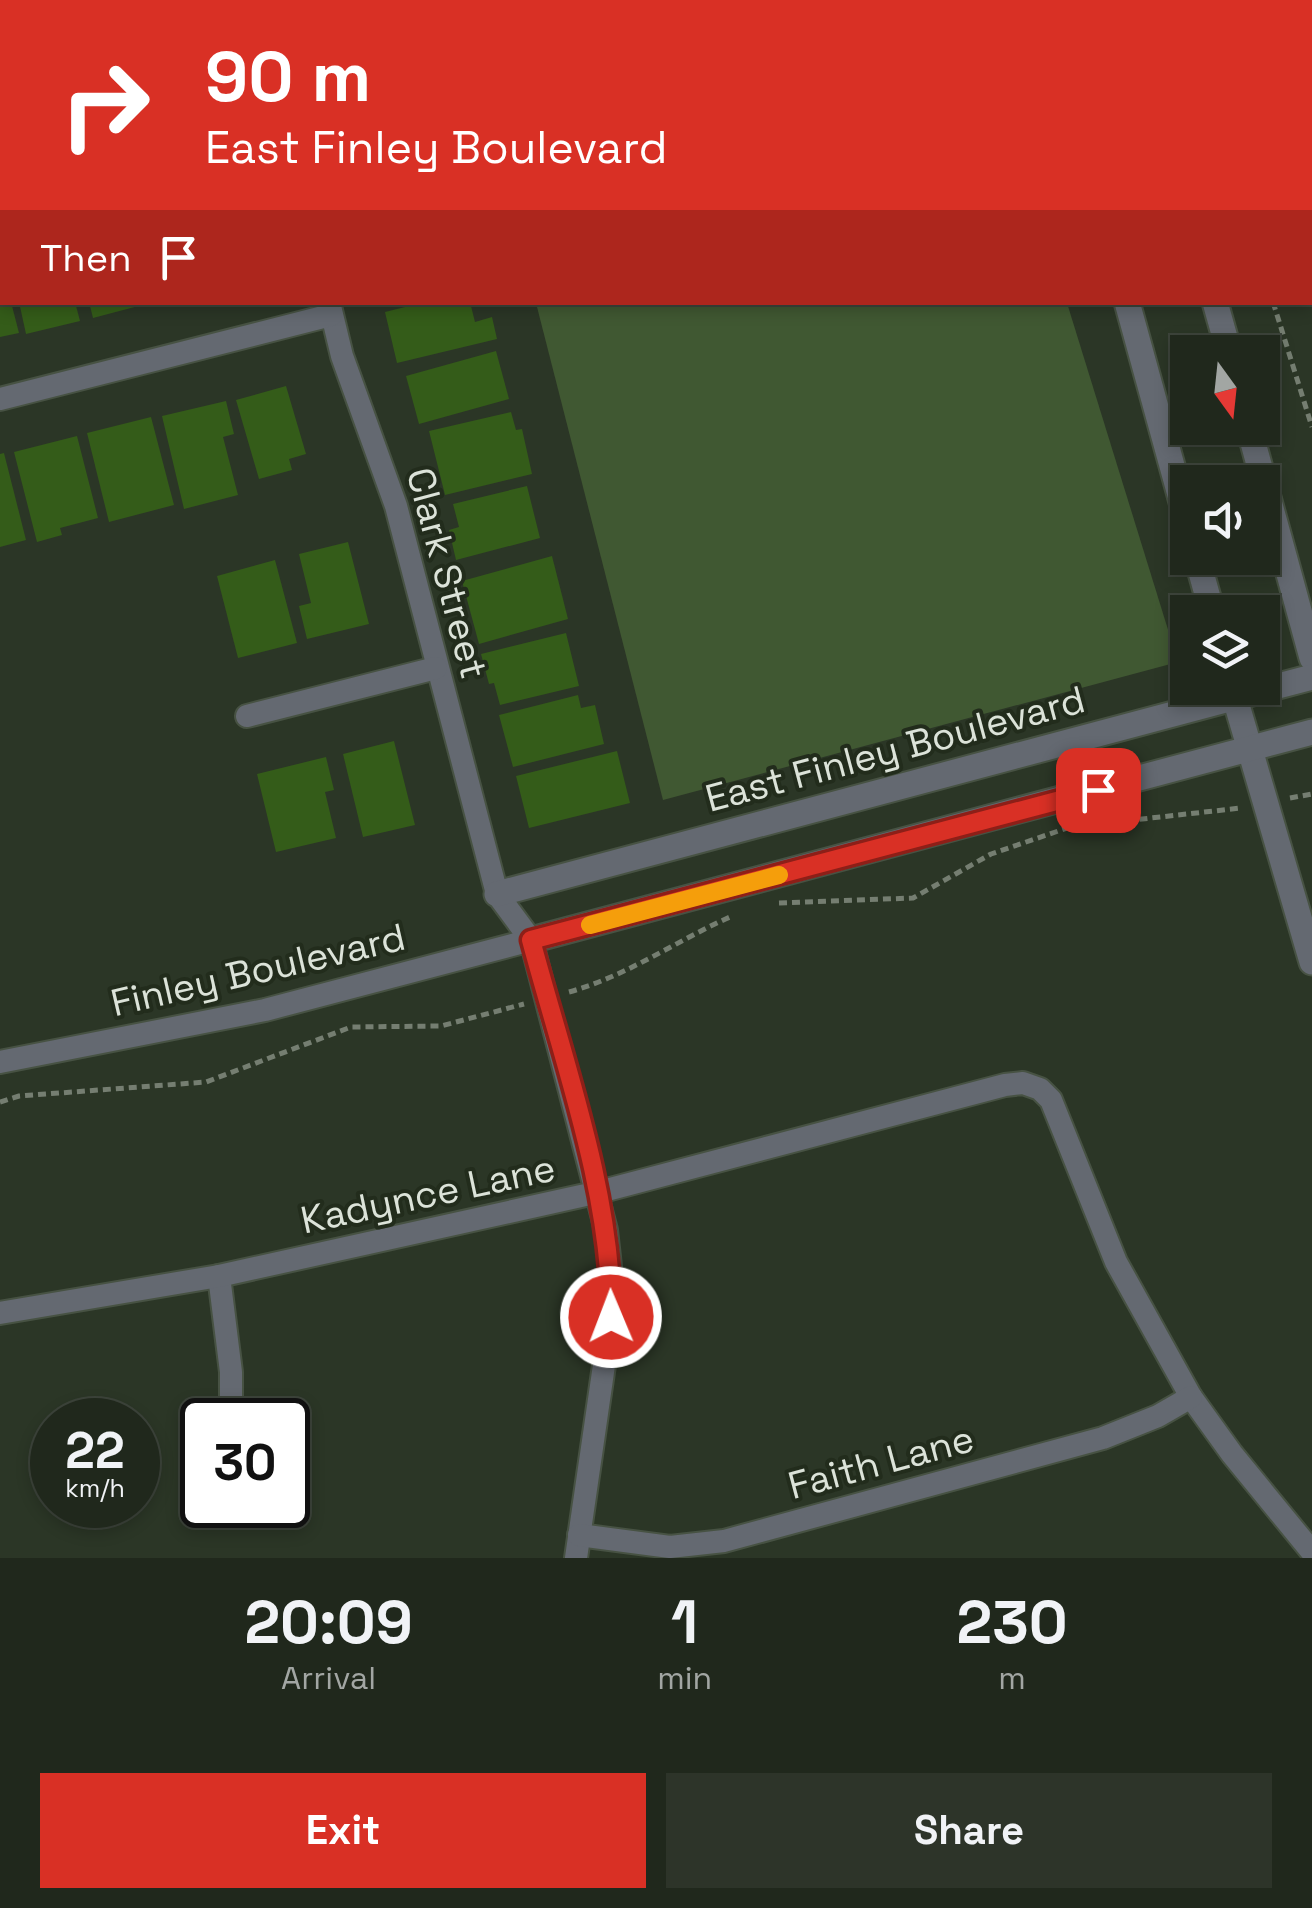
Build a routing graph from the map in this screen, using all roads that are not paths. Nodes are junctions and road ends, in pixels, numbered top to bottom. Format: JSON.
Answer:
{"nodes":[{"id":1,"x":1128,"y":305,"type":"edge"},
{"id":2,"x":1217,"y":305,"type":"edge"},
{"id":3,"x":330,"y":309,"type":"edge"},
{"id":4,"x":1225,"y":335,"type":"edge"},
{"id":5,"x":0,"y":399,"type":"edge"},
{"id":6,"x":1255,"y":445,"type":"edge"},
{"id":7,"x":1172,"y":465,"type":"edge"},
{"id":8,"x":1312,"y":658,"type":"edge"},
{"id":9,"x":436,"y":668,"type":"junction"},
{"id":10,"x":1312,"y":677,"type":"edge"},
{"id":11,"x":1280,"y":683,"type":"edge"},
{"id":12,"x":1186,"y":705,"type":"edge"},
{"id":13,"x":1237,"y":705,"type":"edge"},
{"id":14,"x":247,"y":716,"type":"dead end"},
{"id":15,"x":1312,"y":732,"type":"edge"},
{"id":16,"x":1249,"y":750,"type":"junction"},
{"id":17,"x":497,"y":894,"type":"junction"},
{"id":18,"x":531,"y":940,"type":"junction"},
{"id":19,"x":1312,"y":962,"type":"edge"},
{"id":20,"x":0,"y":1062,"type":"edge"},
{"id":21,"x":598,"y":1192,"type":"junction"},
{"id":22,"x":219,"y":1276,"type":"junction"},
{"id":23,"x":0,"y":1313,"type":"edge"},
{"id":24,"x":1190,"y":1396,"type":"junction"},
{"id":25,"x":231,"y":1398,"type":"edge"},
{"id":26,"x":578,"y":1546,"type":"edge"},
{"id":27,"x":1312,"y":1552,"type":"edge"}],
"edges":[{"from":1,"to":7,"type":"street"},
{"from":2,"to":4,"type":"street"},
{"from":3,"to":5,"type":"street"},
{"from":3,"to":9,"type":"street","name":"Clark Street"},
{"from":6,"to":8,"type":"street"},
{"from":9,"to":14,"type":"street"},
{"from":9,"to":17,"type":"street","name":"Clark Street"},
{"from":10,"to":11,"type":"street","name":"East Finley Boulevard"},
{"from":12,"to":17,"type":"street","name":"East Finley Boulevard"},
{"from":13,"to":16,"type":"street"},
{"from":15,"to":16,"type":"street"},
{"from":16,"to":18,"type":"street"},
{"from":16,"to":19,"type":"street"},
{"from":17,"to":18,"type":"street"},
{"from":18,"to":20,"type":"street","name":"Finley Boulevard"},
{"from":18,"to":21,"type":"street"},
{"from":21,"to":22,"type":"street","name":"Kadynce Lane"},
{"from":21,"to":24,"type":"street","name":"Kadynce Lane"},
{"from":21,"to":26,"type":"street"},
{"from":22,"to":23,"type":"street","name":"Kadynce Lane"},
{"from":22,"to":25,"type":"street"},
{"from":24,"to":26,"type":"street","name":"Faith Lane"},
{"from":24,"to":27,"type":"street"}]}
